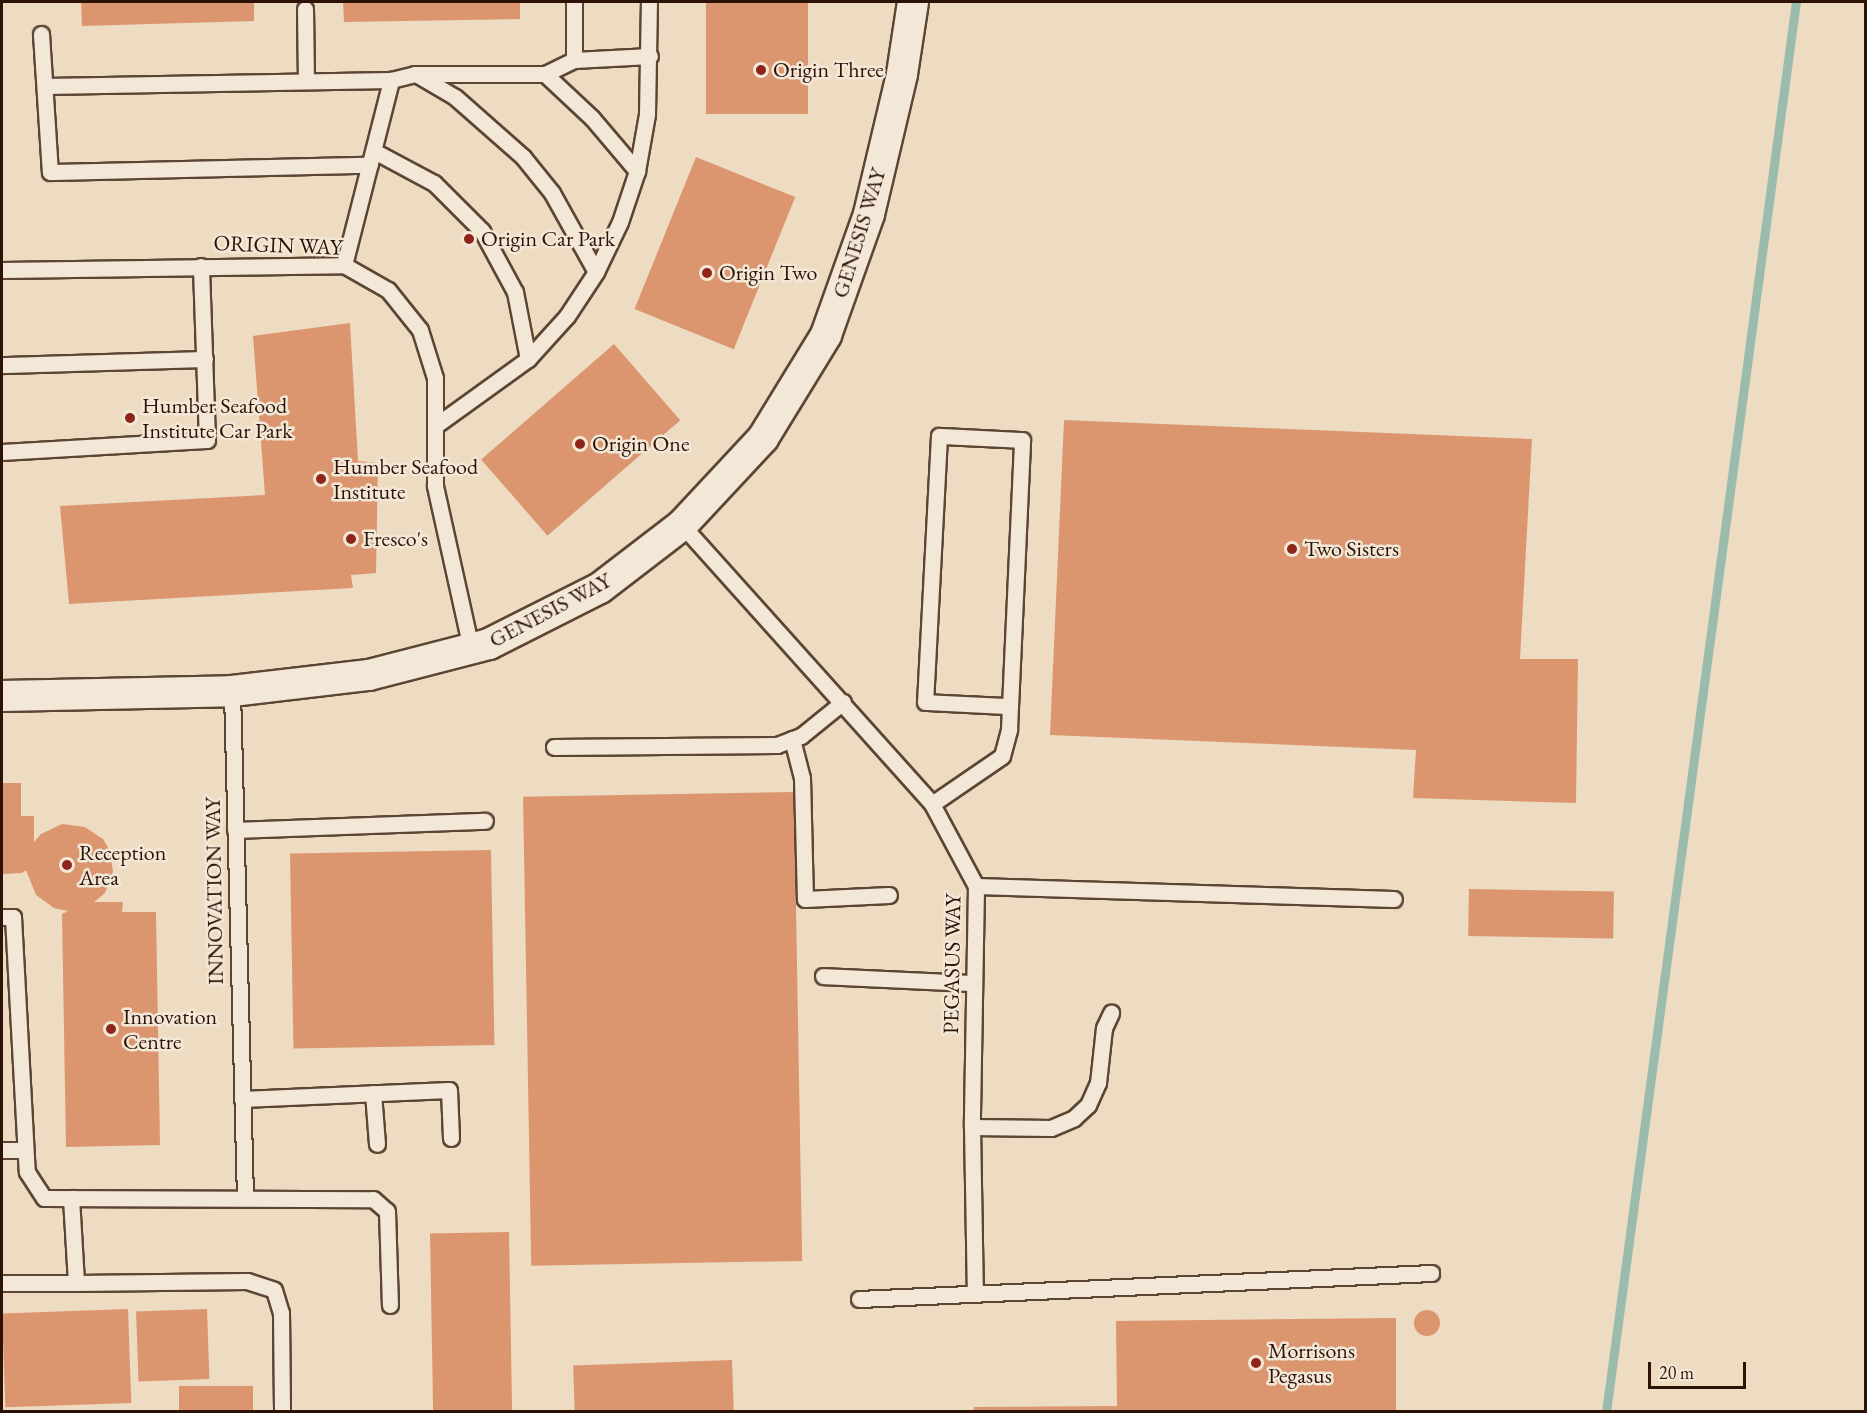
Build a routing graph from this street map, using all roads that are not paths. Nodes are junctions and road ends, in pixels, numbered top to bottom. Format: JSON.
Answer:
{"nodes":[{"id":1,"x":574,"y":2,"type":"edge"},
{"id":2,"x":649,"y":2,"type":"edge"},
{"id":3,"x":913,"y":2,"type":"edge"},
{"id":4,"x":305,"y":9,"type":"dead end"},
{"id":5,"x":41,"y":34,"type":"dead end"},
{"id":6,"x":650,"y":56,"type":"junction"},
{"id":7,"x":574,"y":60,"type":"junction"},
{"id":8,"x":415,"y":74,"type":"junction"},
{"id":9,"x":545,"y":74,"type":"junction"},
{"id":10,"x":391,"y":80,"type":"junction"},
{"id":11,"x":306,"y":81,"type":"junction"},
{"id":12,"x":45,"y":86,"type":"junction"},
{"id":13,"x":372,"y":158,"type":"junction"},
{"id":14,"x":637,"y":171,"type":"junction"},
{"id":15,"x":344,"y":265,"type":"junction"},
{"id":16,"x":201,"y":266,"type":"junction"},
{"id":17,"x":2,"y":270,"type":"edge"},
{"id":18,"x":596,"y":273,"type":"junction"},
{"id":19,"x":205,"y":358,"type":"junction"},
{"id":20,"x":528,"y":359,"type":"junction"},
{"id":21,"x":2,"y":365,"type":"edge"},
{"id":22,"x":435,"y":426,"type":"junction"},
{"id":23,"x":2,"y":452,"type":"edge"},
{"id":24,"x":682,"y":525,"type":"junction"},
{"id":25,"x":471,"y":649,"type":"junction"},
{"id":26,"x":232,"y":691,"type":"junction"},
{"id":27,"x":2,"y":696,"type":"edge"},
{"id":28,"x":843,"y":702,"type":"junction"},
{"id":29,"x":1008,"y":706,"type":"junction"},
{"id":30,"x":792,"y":740,"type":"junction"},
{"id":31,"x":554,"y":747,"type":"dead end"},
{"id":32,"x":932,"y":804,"type":"junction"},
{"id":33,"x":485,"y":821,"type":"dead end"},
{"id":34,"x":235,"y":830,"type":"junction"},
{"id":35,"x":976,"y":886,"type":"junction"},
{"id":36,"x":888,"y":895,"type":"dead end"},
{"id":37,"x":1394,"y":899,"type":"dead end"},
{"id":38,"x":7,"y":917,"type":"edge"},
{"id":39,"x":823,"y":976,"type":"dead end"},
{"id":40,"x":974,"y":983,"type":"junction"},
{"id":41,"x":1111,"y":1013,"type":"dead end"},
{"id":42,"x":374,"y":1094,"type":"junction"},
{"id":43,"x":242,"y":1099,"type":"junction"},
{"id":44,"x":972,"y":1127,"type":"junction"},
{"id":45,"x":451,"y":1138,"type":"dead end"},
{"id":46,"x":377,"y":1144,"type":"dead end"},
{"id":47,"x":2,"y":1150,"type":"edge"},
{"id":48,"x":24,"y":1150,"type":"junction"},
{"id":49,"x":71,"y":1198,"type":"junction"},
{"id":50,"x":245,"y":1198,"type":"junction"},
{"id":51,"x":1431,"y":1273,"type":"dead end"},
{"id":52,"x":2,"y":1283,"type":"edge"},
{"id":53,"x":76,"y":1283,"type":"junction"},
{"id":54,"x":975,"y":1294,"type":"junction"},
{"id":55,"x":859,"y":1299,"type":"dead end"},
{"id":56,"x":390,"y":1305,"type":"dead end"},
{"id":57,"x":282,"y":1412,"type":"edge"}],
"edges":[{"from":1,"to":7,"type":"lane"},
{"from":2,"to":6,"type":"lane"},
{"from":3,"to":24,"type":"street","name":"GENESIS WAY"},
{"from":4,"to":11,"type":"lane"},
{"from":5,"to":12,"type":"lane"},
{"from":6,"to":7,"type":"lane"},
{"from":6,"to":14,"type":"lane"},
{"from":7,"to":9,"type":"lane"},
{"from":8,"to":9,"type":"lane"},
{"from":8,"to":10,"type":"lane"},
{"from":8,"to":18,"type":"lane"},
{"from":9,"to":14,"type":"lane"},
{"from":10,"to":11,"type":"lane"},
{"from":10,"to":13,"type":"lane"},
{"from":11,"to":12,"type":"lane"},
{"from":12,"to":13,"type":"lane"},
{"from":13,"to":15,"type":"lane"},
{"from":13,"to":20,"type":"lane"},
{"from":14,"to":18,"type":"lane"},
{"from":15,"to":16,"type":"lane","name":"ORIGIN WAY"},
{"from":15,"to":22,"type":"lane","name":"ORIGIN WAY"},
{"from":16,"to":17,"type":"lane","name":"ORIGIN WAY"},
{"from":16,"to":19,"type":"lane"},
{"from":18,"to":20,"type":"lane"},
{"from":19,"to":21,"type":"lane"},
{"from":19,"to":23,"type":"lane"},
{"from":20,"to":22,"type":"lane"},
{"from":22,"to":25,"type":"lane","name":"ORIGIN WAY"},
{"from":24,"to":25,"type":"street","name":"GENESIS WAY"},
{"from":24,"to":28,"type":"lane","name":"PEGASUS WAY"},
{"from":25,"to":26,"type":"street","name":"GENESIS WAY"},
{"from":26,"to":27,"type":"street","name":"GENESIS WAY"},
{"from":26,"to":34,"type":"lane","name":"INNOVATION WAY"},
{"from":28,"to":30,"type":"lane"},
{"from":28,"to":32,"type":"lane","name":"PEGASUS WAY"},
{"from":29,"to":29,"type":"lane"},
{"from":29,"to":32,"type":"lane"},
{"from":30,"to":31,"type":"lane"},
{"from":30,"to":36,"type":"lane"},
{"from":32,"to":35,"type":"lane","name":"PEGASUS WAY"},
{"from":33,"to":34,"type":"lane"},
{"from":34,"to":43,"type":"lane","name":"INNOVATION WAY"},
{"from":35,"to":37,"type":"lane"},
{"from":35,"to":40,"type":"lane","name":"PEGASUS WAY"},
{"from":38,"to":48,"type":"lane"},
{"from":39,"to":40,"type":"lane"},
{"from":40,"to":44,"type":"lane","name":"PEGASUS WAY"},
{"from":41,"to":44,"type":"lane"},
{"from":42,"to":43,"type":"lane"},
{"from":42,"to":45,"type":"lane"},
{"from":42,"to":46,"type":"lane"},
{"from":43,"to":50,"type":"lane","name":"INNOVATION WAY"},
{"from":44,"to":54,"type":"lane","name":"PEGASUS WAY"},
{"from":47,"to":48,"type":"lane"},
{"from":48,"to":49,"type":"lane"},
{"from":49,"to":50,"type":"lane"},
{"from":49,"to":53,"type":"lane"},
{"from":50,"to":56,"type":"lane"},
{"from":51,"to":54,"type":"lane"},
{"from":52,"to":53,"type":"lane"},
{"from":53,"to":57,"type":"lane"},
{"from":54,"to":55,"type":"lane"}]}
